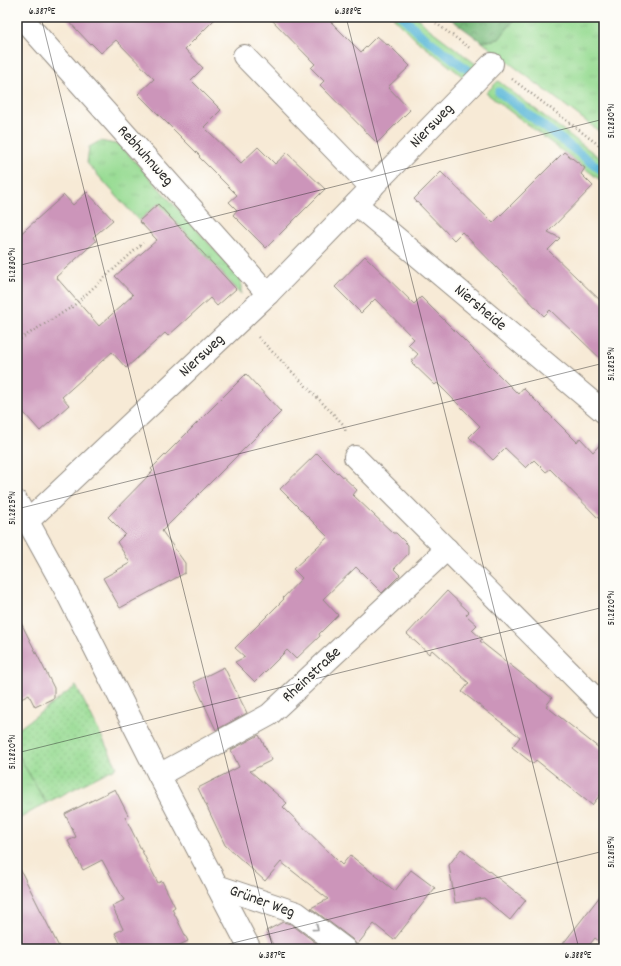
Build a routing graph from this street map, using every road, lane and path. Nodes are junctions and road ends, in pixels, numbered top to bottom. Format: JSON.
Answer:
{"nodes":[{"id":1,"x":21,"y":17,"type":"edge"},
{"id":2,"x":430,"y":17,"type":"edge"},
{"id":3,"x":244,"y":56,"type":"dead end"},
{"id":4,"x":492,"y":64,"type":"junction"},
{"id":5,"x":604,"y":149,"type":"edge"},
{"id":6,"x":372,"y":188,"type":"junction"},
{"id":7,"x":356,"y":204,"type":"junction"},
{"id":8,"x":143,"y":243,"type":"dead end"},
{"id":9,"x":268,"y":294,"type":"junction"},
{"id":10,"x":241,"y":320,"type":"junction"},
{"id":11,"x":17,"y":341,"type":"edge"},
{"id":12,"x":604,"y":412,"type":"edge"},
{"id":13,"x":354,"y":456,"type":"joint"},
{"id":14,"x":17,"y":502,"type":"edge"},
{"id":15,"x":28,"y":521,"type":"junction"},
{"id":16,"x":447,"y":549,"type":"junction"},
{"id":17,"x":604,"y":707,"type":"edge"},
{"id":18,"x":159,"y":775,"type":"junction"},
{"id":19,"x":217,"y":886,"type":"junction"},
{"id":20,"x":250,"y":949,"type":"edge"},
{"id":21,"x":344,"y":949,"type":"edge"}],
"edges":[{"from":1,"to":9,"type":"street","name":"Rebhuhnweg"},
{"from":2,"to":4,"type":"path"},
{"from":3,"to":6,"type":"street"},
{"from":4,"to":5,"type":"path"},
{"from":4,"to":6,"type":"street","name":"Niersweg"},
{"from":6,"to":7,"type":"street","name":"Niersweg"},
{"from":7,"to":9,"type":"street","name":"Niersweg"},
{"from":7,"to":12,"type":"street","name":"Niersheide"},
{"from":8,"to":11,"type":"path"},
{"from":9,"to":10,"type":"street","name":"Niersweg"},
{"from":10,"to":13,"type":"path"},
{"from":10,"to":15,"type":"street","name":"Niersweg"},
{"from":13,"to":16,"type":"street"},
{"from":14,"to":15,"type":"street"},
{"from":15,"to":18,"type":"street"},
{"from":16,"to":17,"type":"street"},
{"from":16,"to":18,"type":"street","name":"Rheinstraße"},
{"from":18,"to":19,"type":"street"},
{"from":19,"to":20,"type":"street"},
{"from":19,"to":21,"type":"street","name":"Grüner Weg","one_way":true}]}
